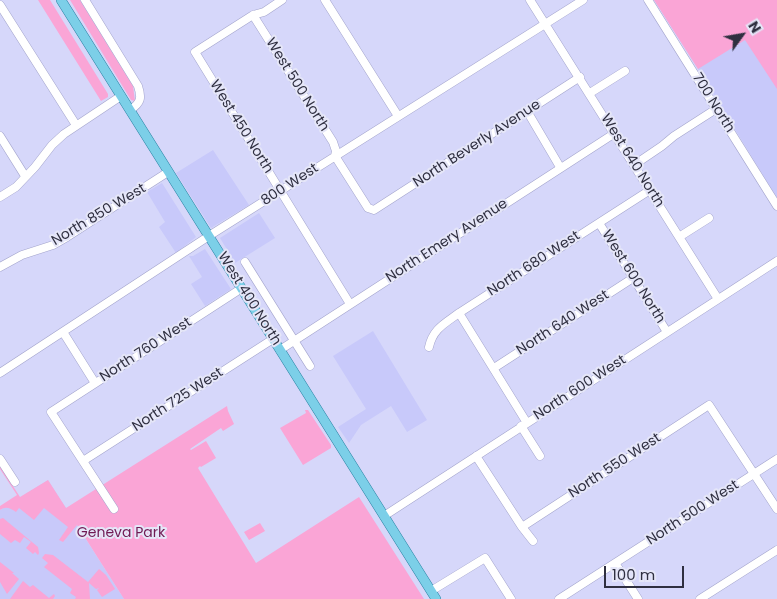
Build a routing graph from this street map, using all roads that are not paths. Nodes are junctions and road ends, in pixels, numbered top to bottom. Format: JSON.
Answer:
{"nodes":[{"id":1,"x":61,"y":0,"type":"edge"},
{"id":2,"x":282,"y":0,"type":"edge"},
{"id":3,"x":325,"y":0,"type":"edge"},
{"id":4,"x":530,"y":0,"type":"edge"},
{"id":5,"x":583,"y":0,"type":"edge"},
{"id":6,"x":648,"y":0,"type":"edge"},
{"id":7,"x":89,"y":1,"type":"edge"},
{"id":8,"x":0,"y":5,"type":"edge"},
{"id":9,"x":3,"y":15,"type":"edge"},
{"id":10,"x":253,"y":15,"type":"junction"},
{"id":11,"x":546,"y":23,"type":"junction"},
{"id":12,"x":625,"y":71,"type":"dead end"},
{"id":13,"x":580,"y":77,"type":"junction"},
{"id":14,"x":590,"y":94,"type":"junction"},
{"id":15,"x":121,"y":96,"type":"junction"},
{"id":16,"x":716,"y":109,"type":"junction"},
{"id":17,"x":130,"y":110,"type":"junction"},
{"id":18,"x":527,"y":111,"type":"junction"},
{"id":19,"x":398,"y":116,"type":"junction"},
{"id":20,"x":76,"y":125,"type":"junction"},
{"id":21,"x":615,"y":133,"type":"junction"},
{"id":22,"x":0,"y":136,"type":"edge"},
{"id":23,"x":335,"y":156,"type":"junction"},
{"id":24,"x":634,"y":165,"type":"junction"},
{"id":25,"x":560,"y":167,"type":"junction"},
{"id":26,"x":168,"y":172,"type":"junction"},
{"id":27,"x":25,"y":176,"type":"junction"},
{"id":28,"x":650,"y":190,"type":"junction"},
{"id":29,"x":280,"y":192,"type":"junction"},
{"id":30,"x":0,"y":197,"type":"edge"},
{"id":31,"x":777,"y":206,"type":"edge"},
{"id":32,"x":374,"y":210,"type":"joint"},
{"id":33,"x":709,"y":218,"type":"dead end"},
{"id":34,"x":599,"y":223,"type":"junction"},
{"id":35,"x":209,"y":236,"type":"junction"},
{"id":36,"x":679,"y":237,"type":"junction"},
{"id":37,"x":777,"y":261,"type":"edge"},
{"id":38,"x":245,"y":262,"type":"dead end"},
{"id":39,"x":0,"y":267,"type":"edge"},
{"id":40,"x":633,"y":278,"type":"junction"},
{"id":41,"x":242,"y":288,"type":"junction"},
{"id":42,"x":718,"y":299,"type":"junction"},
{"id":43,"x":350,"y":304,"type":"junction"},
{"id":44,"x":458,"y":313,"type":"junction"},
{"id":45,"x":63,"y":332,"type":"junction"},
{"id":46,"x":667,"y":332,"type":"junction"},
{"id":47,"x":273,"y":338,"type":"junction"},
{"id":48,"x":295,"y":340,"type":"junction"},
{"id":49,"x":429,"y":347,"type":"dead end"},
{"id":50,"x":280,"y":350,"type":"junction"},
{"id":51,"x":310,"y":366,"type":"dead end"},
{"id":52,"x":494,"y":368,"type":"junction"},
{"id":53,"x":0,"y":373,"type":"edge"},
{"id":54,"x":96,"y":383,"type":"junction"},
{"id":55,"x":524,"y":424,"type":"junction"},
{"id":56,"x":476,"y":456,"type":"junction"},
{"id":57,"x":540,"y":456,"type":"dead end"},
{"id":58,"x":0,"y":459,"type":"edge"},
{"id":59,"x":777,"y":459,"type":"edge"},
{"id":60,"x":83,"y":460,"type":"junction"},
{"id":61,"x":754,"y":474,"type":"junction"},
{"id":62,"x":15,"y":482,"type":"dead end"},
{"id":63,"x":114,"y":509,"type":"dead end"},
{"id":64,"x":777,"y":509,"type":"edge"},
{"id":65,"x":384,"y":516,"type":"junction"},
{"id":66,"x":522,"y":527,"type":"junction"},
{"id":67,"x":533,"y":541,"type":"dead end"},
{"id":68,"x":777,"y":550,"type":"edge"},
{"id":69,"x":615,"y":563,"type":"junction"},
{"id":70,"x":433,"y":595,"type":"edge"},
{"id":71,"x":511,"y":599,"type":"edge"},
{"id":72,"x":559,"y":599,"type":"edge"},
{"id":73,"x":638,"y":599,"type":"edge"},
{"id":74,"x":700,"y":599,"type":"edge"}],
"edges":[{"from":1,"to":15,"type":"main road","name":"West 400 North"},
{"from":2,"to":10,"type":"street"},
{"from":3,"to":19,"type":"street"},
{"from":4,"to":11,"type":"street","name":"West 640 North"},
{"from":5,"to":11,"type":"street","name":"800 West"},
{"from":6,"to":16,"type":"street","name":"700 North"},
{"from":7,"to":17,"type":"street"},
{"from":8,"to":9,"type":"street"},
{"from":9,"to":20,"type":"street"},
{"from":10,"to":23,"type":"street","name":"West 500 North"},
{"from":10,"to":29,"type":"street","name":"West 450 North"},
{"from":11,"to":13,"type":"street","name":"West 640 North"},
{"from":11,"to":19,"type":"street","name":"800 West"},
{"from":12,"to":14,"type":"street"},
{"from":13,"to":14,"type":"street","name":"West 640 North"},
{"from":13,"to":18,"type":"street","name":"North Beverly Avenue"},
{"from":14,"to":21,"type":"street","name":"West 640 North"},
{"from":15,"to":17,"type":"main road","name":"West 400 North"},
{"from":15,"to":20,"type":"street"},
{"from":16,"to":24,"type":"street"},
{"from":16,"to":31,"type":"street","name":"700 North"},
{"from":17,"to":26,"type":"main road","name":"West 400 North"},
{"from":18,"to":25,"type":"street"},
{"from":18,"to":32,"type":"street","name":"North Beverly Avenue"},
{"from":19,"to":23,"type":"street","name":"800 West"},
{"from":20,"to":27,"type":"street"},
{"from":21,"to":24,"type":"street","name":"West 640 North"},
{"from":21,"to":25,"type":"street","name":"North Emery Avenue"},
{"from":22,"to":27,"type":"street"},
{"from":23,"to":29,"type":"street","name":"800 West"},
{"from":23,"to":32,"type":"street","name":"West 500 North"},
{"from":24,"to":28,"type":"street","name":"West 640 North"},
{"from":25,"to":43,"type":"street","name":"North Emery Avenue"},
{"from":26,"to":35,"type":"main road","name":"West 400 North"},
{"from":26,"to":39,"type":"street","name":"North 850 West"},
{"from":27,"to":30,"type":"street"},
{"from":28,"to":34,"type":"street","name":"North 680 West"},
{"from":28,"to":36,"type":"street","name":"West 640 North"},
{"from":29,"to":35,"type":"street","name":"800 West"},
{"from":29,"to":43,"type":"street","name":"West 450 North"},
{"from":33,"to":36,"type":"street"},
{"from":34,"to":40,"type":"street","name":"West 600 North"},
{"from":34,"to":44,"type":"street","name":"North 680 West"},
{"from":35,"to":41,"type":"main road","name":"West 400 North"},
{"from":35,"to":45,"type":"street","name":"800 West"},
{"from":36,"to":42,"type":"street","name":"West 640 North"},
{"from":37,"to":42,"type":"street","name":"North 600 West"},
{"from":38,"to":48,"type":"street"},
{"from":40,"to":46,"type":"street","name":"West 600 North"},
{"from":40,"to":52,"type":"street","name":"North 640 West"},
{"from":41,"to":47,"type":"main road","name":"West 400 North"},
{"from":41,"to":54,"type":"street","name":"North 760 West"},
{"from":42,"to":46,"type":"street","name":"North 600 West"},
{"from":43,"to":48,"type":"street","name":"North Emery Avenue"},
{"from":44,"to":49,"type":"street","name":"North 680 West"},
{"from":44,"to":52,"type":"street"},
{"from":45,"to":53,"type":"street","name":"800 West"},
{"from":45,"to":54,"type":"street"},
{"from":46,"to":55,"type":"street","name":"North 600 West"},
{"from":47,"to":50,"type":"main road","name":"West 400 North"},
{"from":47,"to":60,"type":"street","name":"North 725 West"},
{"from":48,"to":50,"type":"street","name":"North Emery Avenue"},
{"from":48,"to":51,"type":"street"},
{"from":50,"to":65,"type":"main road","name":"West 400 North"},
{"from":52,"to":55,"type":"street"},
{"from":54,"to":60,"type":"street","name":"North 760 West"},
{"from":55,"to":56,"type":"street","name":"North 600 West"},
{"from":55,"to":57,"type":"street"},
{"from":56,"to":65,"type":"street","name":"North 600 West"},
{"from":56,"to":66,"type":"street"},
{"from":58,"to":62,"type":"street"},
{"from":59,"to":61,"type":"street","name":"North 500 West"},
{"from":60,"to":63,"type":"street"},
{"from":61,"to":64,"type":"street"},
{"from":61,"to":66,"type":"street","name":"North 550 West"},
{"from":61,"to":69,"type":"street","name":"North 500 West"},
{"from":65,"to":70,"type":"main road","name":"West 400 North"},
{"from":66,"to":67,"type":"street"},
{"from":68,"to":74,"type":"street"},
{"from":69,"to":72,"type":"street","name":"North 500 West"},
{"from":69,"to":73,"type":"street"},
{"from":70,"to":71,"type":"street"}]}
